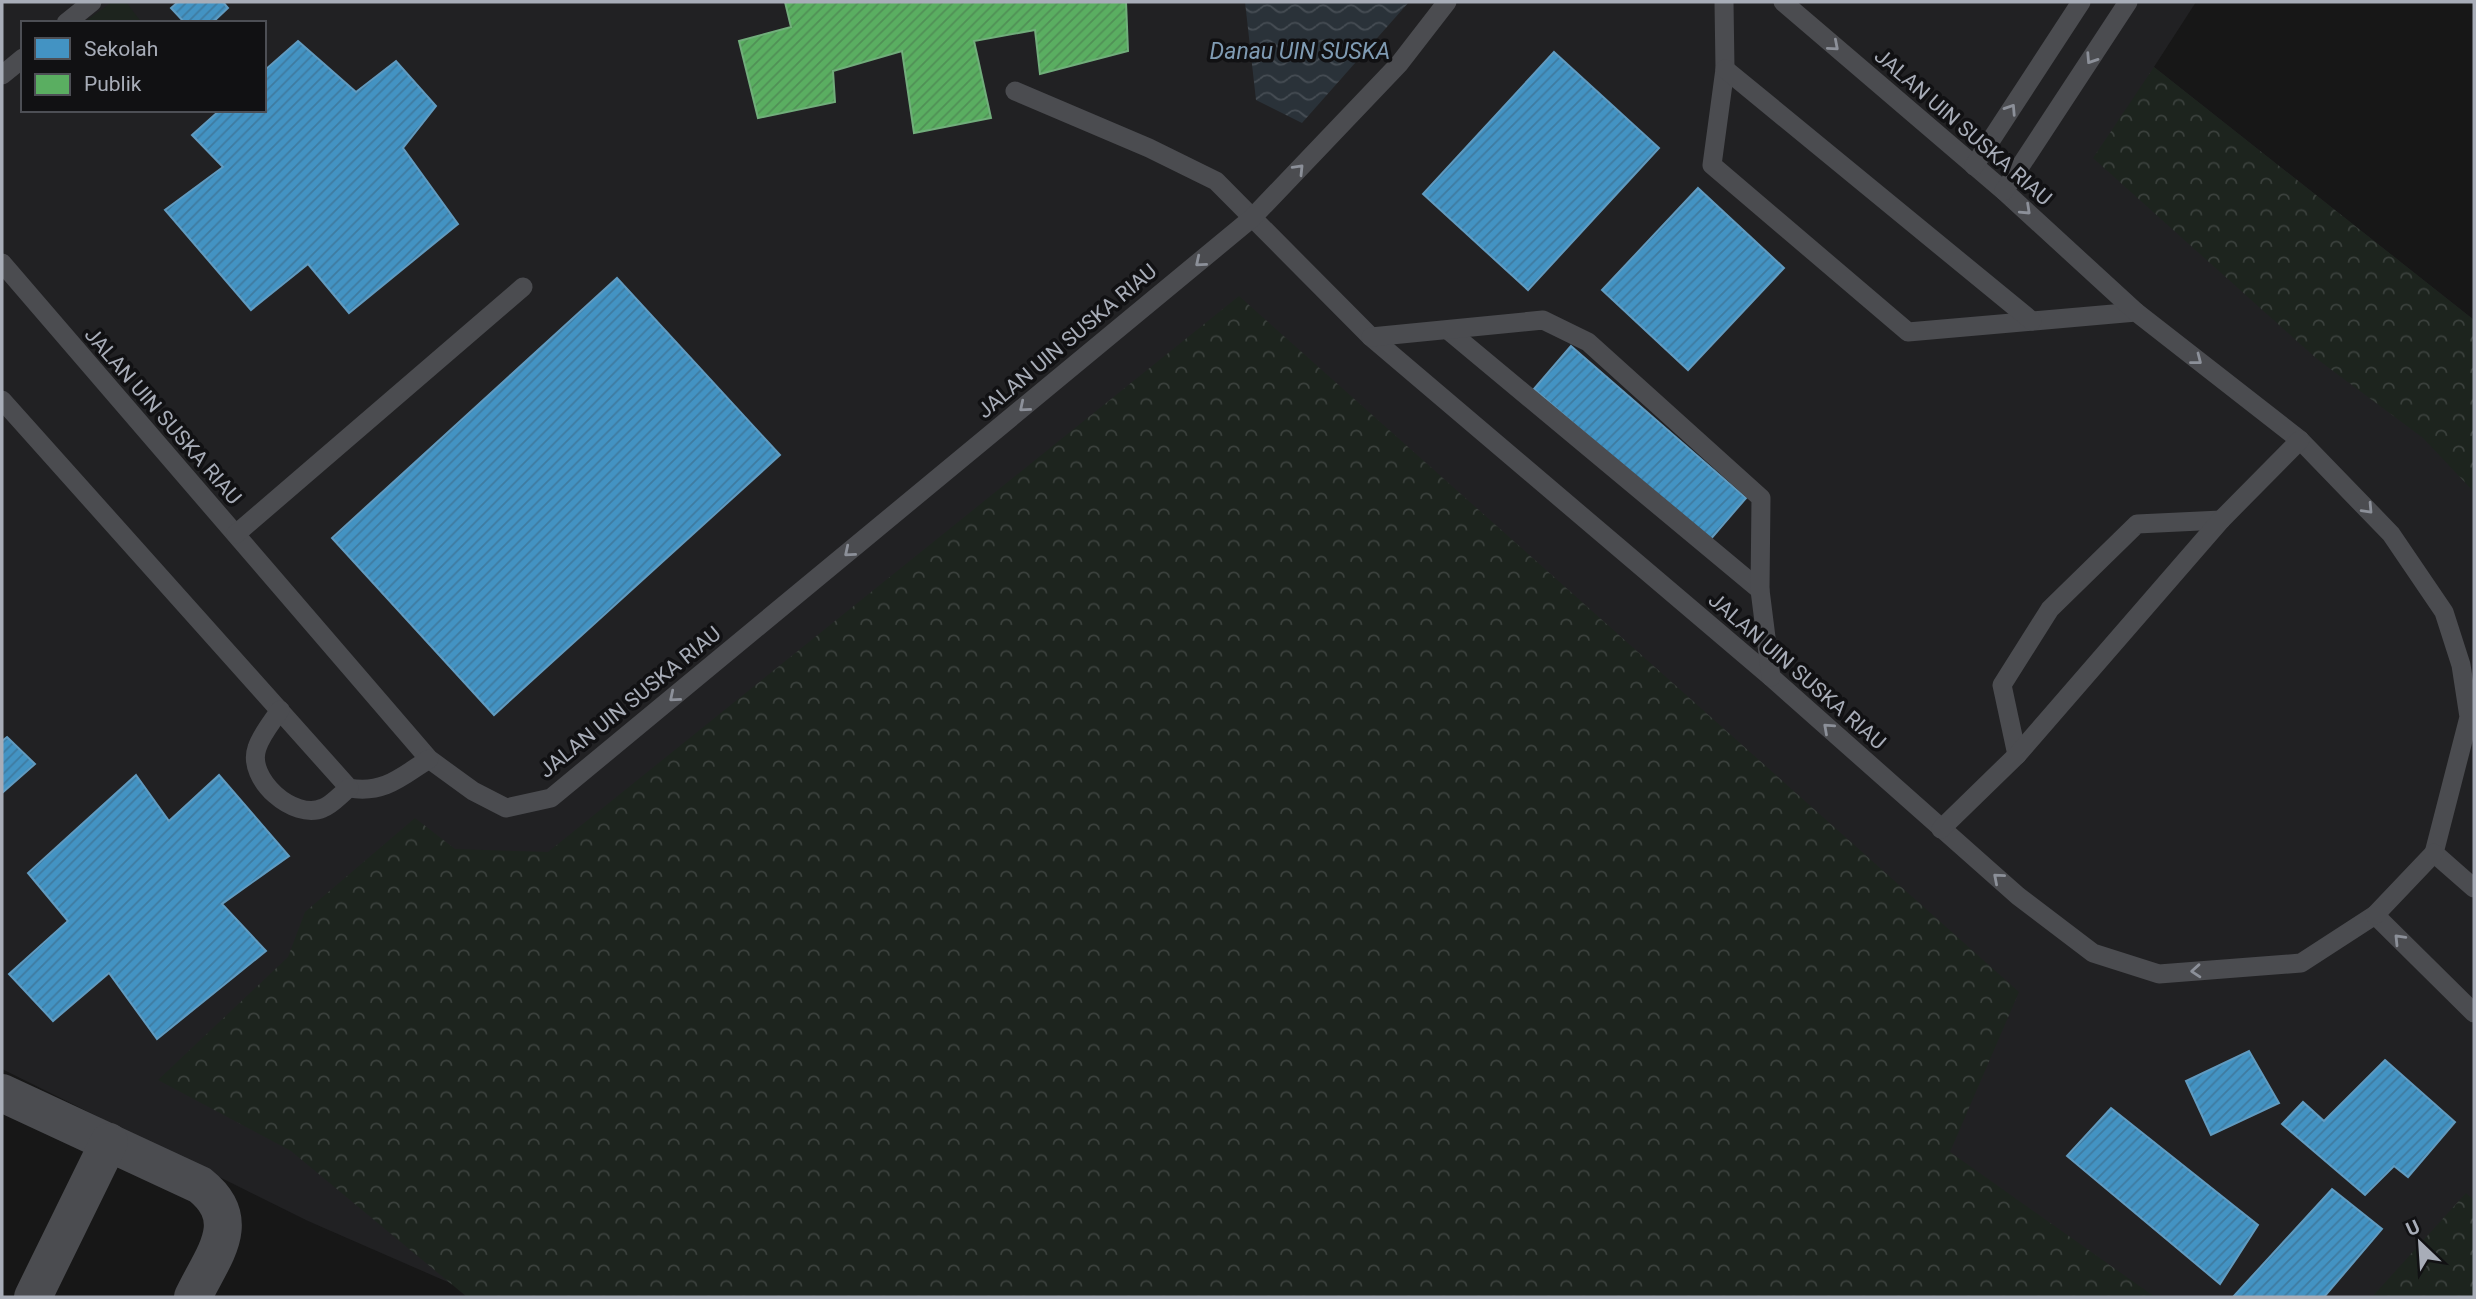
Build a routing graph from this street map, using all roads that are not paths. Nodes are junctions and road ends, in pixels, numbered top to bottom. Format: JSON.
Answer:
{"nodes":[{"id":1,"x":92,"y":2,"type":"edge"},
{"id":2,"x":1447,"y":2,"type":"edge"},
{"id":3,"x":1724,"y":2,"type":"edge"},
{"id":4,"x":1783,"y":2,"type":"edge"},
{"id":5,"x":2081,"y":2,"type":"edge"},
{"id":6,"x":2128,"y":2,"type":"edge"},
{"id":7,"x":68,"y":21,"type":"edge"},
{"id":8,"x":21,"y":60,"type":"edge"},
{"id":9,"x":1725,"y":69,"type":"junction"},
{"id":10,"x":2,"y":75,"type":"edge"},
{"id":11,"x":1015,"y":92,"type":"dead end"},
{"id":12,"x":1974,"y":166,"type":"junction"},
{"id":13,"x":2004,"y":191,"type":"junction"},
{"id":14,"x":1252,"y":218,"type":"junction"},
{"id":15,"x":2,"y":263,"type":"edge"},
{"id":16,"x":523,"y":287,"type":"dead end"},
{"id":17,"x":2136,"y":312,"type":"junction"},
{"id":18,"x":2032,"y":321,"type":"junction"},
{"id":19,"x":1449,"y":331,"type":"junction"},
{"id":20,"x":1371,"y":337,"type":"junction"},
{"id":21,"x":2,"y":400,"type":"edge"},
{"id":22,"x":2300,"y":440,"type":"junction"},
{"id":23,"x":2221,"y":520,"type":"junction"},
{"id":24,"x":236,"y":534,"type":"junction"},
{"id":25,"x":1760,"y":590,"type":"junction"},
{"id":26,"x":1771,"y":677,"type":"junction"},
{"id":27,"x":280,"y":710,"type":"junction"},
{"id":28,"x":2017,"y":755,"type":"junction"},
{"id":29,"x":429,"y":759,"type":"junction"},
{"id":30,"x":349,"y":788,"type":"junction"},
{"id":31,"x":1941,"y":829,"type":"junction"},
{"id":32,"x":2434,"y":853,"type":"junction"},
{"id":33,"x":2474,"y":888,"type":"edge"},
{"id":34,"x":2375,"y":915,"type":"junction"},
{"id":35,"x":2474,"y":1013,"type":"edge"},
{"id":36,"x":2,"y":1093,"type":"edge"},
{"id":37,"x":109,"y":1142,"type":"junction"},
{"id":38,"x":33,"y":1297,"type":"edge"},
{"id":39,"x":193,"y":1297,"type":"edge"}],
"edges":[{"from":1,"to":7,"type":"lane"},
{"from":14,"to":2,"type":"lane","name":"JALAN UIN SUSKA RIAU","one_way":true},
{"from":3,"to":9,"type":"lane"},
{"from":4,"to":12,"type":"lane","name":"JALAN UIN SUSKA RIAU","one_way":true},
{"from":12,"to":5,"type":"lane","one_way":true},
{"from":6,"to":13,"type":"lane","one_way":true},
{"from":8,"to":10,"type":"lane"},
{"from":9,"to":18,"type":"lane"},
{"from":9,"to":18,"type":"lane"},
{"from":11,"to":14,"type":"lane"},
{"from":12,"to":13,"type":"lane","name":"JALAN UIN SUSKA RIAU"},
{"from":13,"to":17,"type":"lane","name":"JALAN UIN SUSKA RIAU","one_way":true},
{"from":14,"to":20,"type":"lane","name":"JALAN UIN SUSKA RIAU"},
{"from":14,"to":29,"type":"lane","name":"JALAN UIN SUSKA RIAU","one_way":true},
{"from":15,"to":24,"type":"lane","name":"JALAN UIN SUSKA RIAU"},
{"from":16,"to":24,"type":"lane"},
{"from":17,"to":18,"type":"lane"},
{"from":17,"to":22,"type":"lane","name":"JALAN UIN SUSKA RIAU","one_way":true},
{"from":19,"to":20,"type":"lane"},
{"from":19,"to":25,"type":"lane"},
{"from":19,"to":25,"type":"lane"},
{"from":20,"to":26,"type":"lane","name":"JALAN UIN SUSKA RIAU"},
{"from":21,"to":27,"type":"lane"},
{"from":22,"to":23,"type":"lane"},
{"from":22,"to":32,"type":"lane","name":"JALAN UIN SUSKA RIAU","one_way":true},
{"from":23,"to":28,"type":"lane"},
{"from":23,"to":28,"type":"lane"},
{"from":24,"to":29,"type":"lane","name":"JALAN UIN SUSKA RIAU"},
{"from":25,"to":26,"type":"lane"},
{"from":31,"to":26,"type":"lane","name":"JALAN UIN SUSKA RIAU","one_way":true},
{"from":27,"to":30,"type":"lane"},
{"from":27,"to":30,"type":"lane"},
{"from":28,"to":31,"type":"lane"},
{"from":29,"to":30,"type":"lane"},
{"from":34,"to":31,"type":"lane","name":"JALAN UIN SUSKA RIAU","one_way":true},
{"from":32,"to":33,"type":"lane"},
{"from":32,"to":34,"type":"lane","name":"JALAN UIN SUSKA RIAU"},
{"from":35,"to":34,"type":"lane","one_way":true},
{"from":36,"to":37,"type":"street"},
{"from":37,"to":38,"type":"street"},
{"from":37,"to":39,"type":"street"}]}
